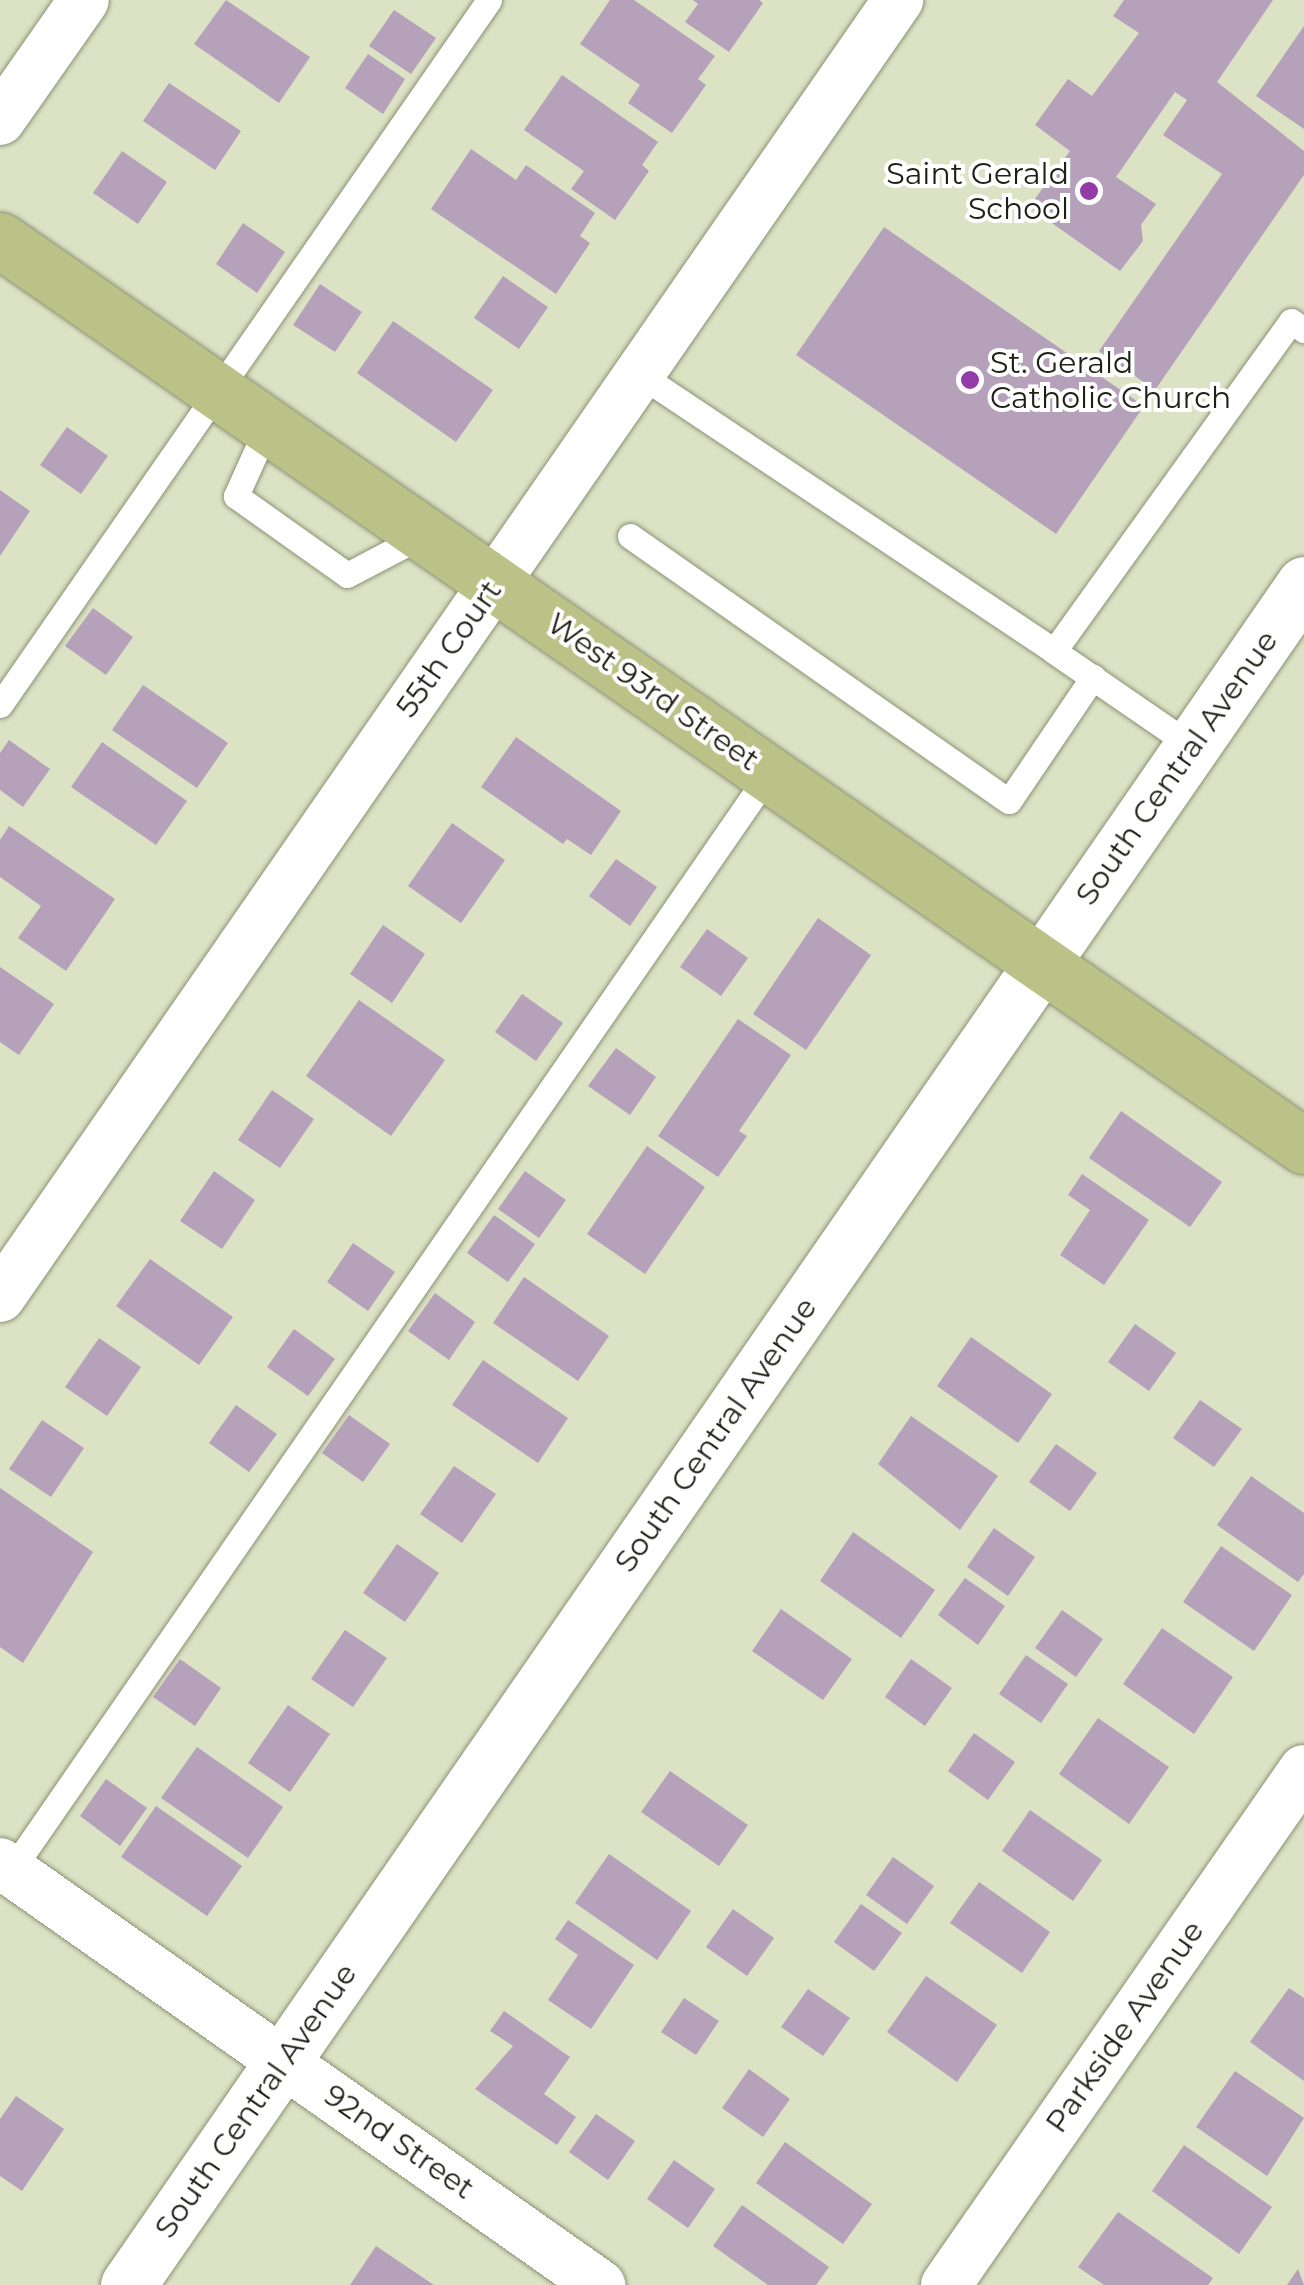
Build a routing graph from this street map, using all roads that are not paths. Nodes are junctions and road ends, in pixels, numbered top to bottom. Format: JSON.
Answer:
{"nodes":[{"id":1,"x":84,"y":0,"type":"edge"},
{"id":2,"x":488,"y":0,"type":"edge"},
{"id":3,"x":898,"y":0,"type":"edge"},
{"id":4,"x":0,"y":120,"type":"edge"},
{"id":5,"x":0,"y":240,"type":"edge"},
{"id":6,"x":1304,"y":330,"type":"edge"},
{"id":7,"x":639,"y":374,"type":"junction"},
{"id":8,"x":217,"y":390,"type":"junction"},
{"id":9,"x":268,"y":425,"type":"junction"},
{"id":10,"x":425,"y":534,"type":"junction"},
{"id":11,"x":630,"y":536,"type":"dead end"},
{"id":12,"x":495,"y":582,"type":"junction"},
{"id":13,"x":1304,"y":584,"type":"edge"},
{"id":14,"x":1054,"y":650,"type":"junction"},
{"id":15,"x":1093,"y":677,"type":"junction"},
{"id":16,"x":0,"y":704,"type":"edge"},
{"id":17,"x":1192,"y":746,"type":"junction"},
{"id":18,"x":770,"y":772,"type":"junction"},
{"id":19,"x":1044,"y":962,"type":"junction"},
{"id":20,"x":1304,"y":1146,"type":"edge"},
{"id":21,"x":0,"y":1297,"type":"edge"},
{"id":22,"x":1304,"y":1770,"type":"edge"},
{"id":23,"x":5,"y":1867,"type":"edge"},
{"id":24,"x":284,"y":2061,"type":"junction"},
{"id":25,"x":128,"y":2285,"type":"edge"},
{"id":26,"x":600,"y":2285,"type":"edge"},
{"id":27,"x":946,"y":2285,"type":"edge"}],
"edges":[{"from":1,"to":4,"type":"street"},
{"from":2,"to":8,"type":"lane"},
{"from":3,"to":7,"type":"street","name":"55th Court"},
{"from":5,"to":8,"type":"main road","name":"West 93rd Street"},
{"from":6,"to":14,"type":"lane"},
{"from":7,"to":12,"type":"street","name":"55th Court"},
{"from":7,"to":14,"type":"lane"},
{"from":8,"to":9,"type":"main road","name":"West 93rd Street"},
{"from":8,"to":16,"type":"lane"},
{"from":9,"to":10,"type":"main road","name":"West 93rd Street"},
{"from":9,"to":10,"type":"lane"},
{"from":10,"to":12,"type":"main road","name":"West 93rd Street"},
{"from":11,"to":15,"type":"lane"},
{"from":12,"to":18,"type":"main road","name":"West 93rd Street"},
{"from":12,"to":21,"type":"street","name":"55th Court"},
{"from":13,"to":17,"type":"street","name":"South Central Avenue"},
{"from":14,"to":15,"type":"lane"},
{"from":15,"to":17,"type":"lane"},
{"from":17,"to":19,"type":"street","name":"South Central Avenue"},
{"from":18,"to":19,"type":"main road","name":"West 93rd Street"},
{"from":18,"to":23,"type":"lane"},
{"from":19,"to":20,"type":"main road","name":"West 93rd Street"},
{"from":19,"to":24,"type":"street","name":"South Central Avenue"},
{"from":22,"to":27,"type":"street","name":"Parkside Avenue"},
{"from":23,"to":24,"type":"street","name":"92nd Street"},
{"from":24,"to":25,"type":"street","name":"South Central Avenue"},
{"from":24,"to":26,"type":"street","name":"92nd Street"}]}
